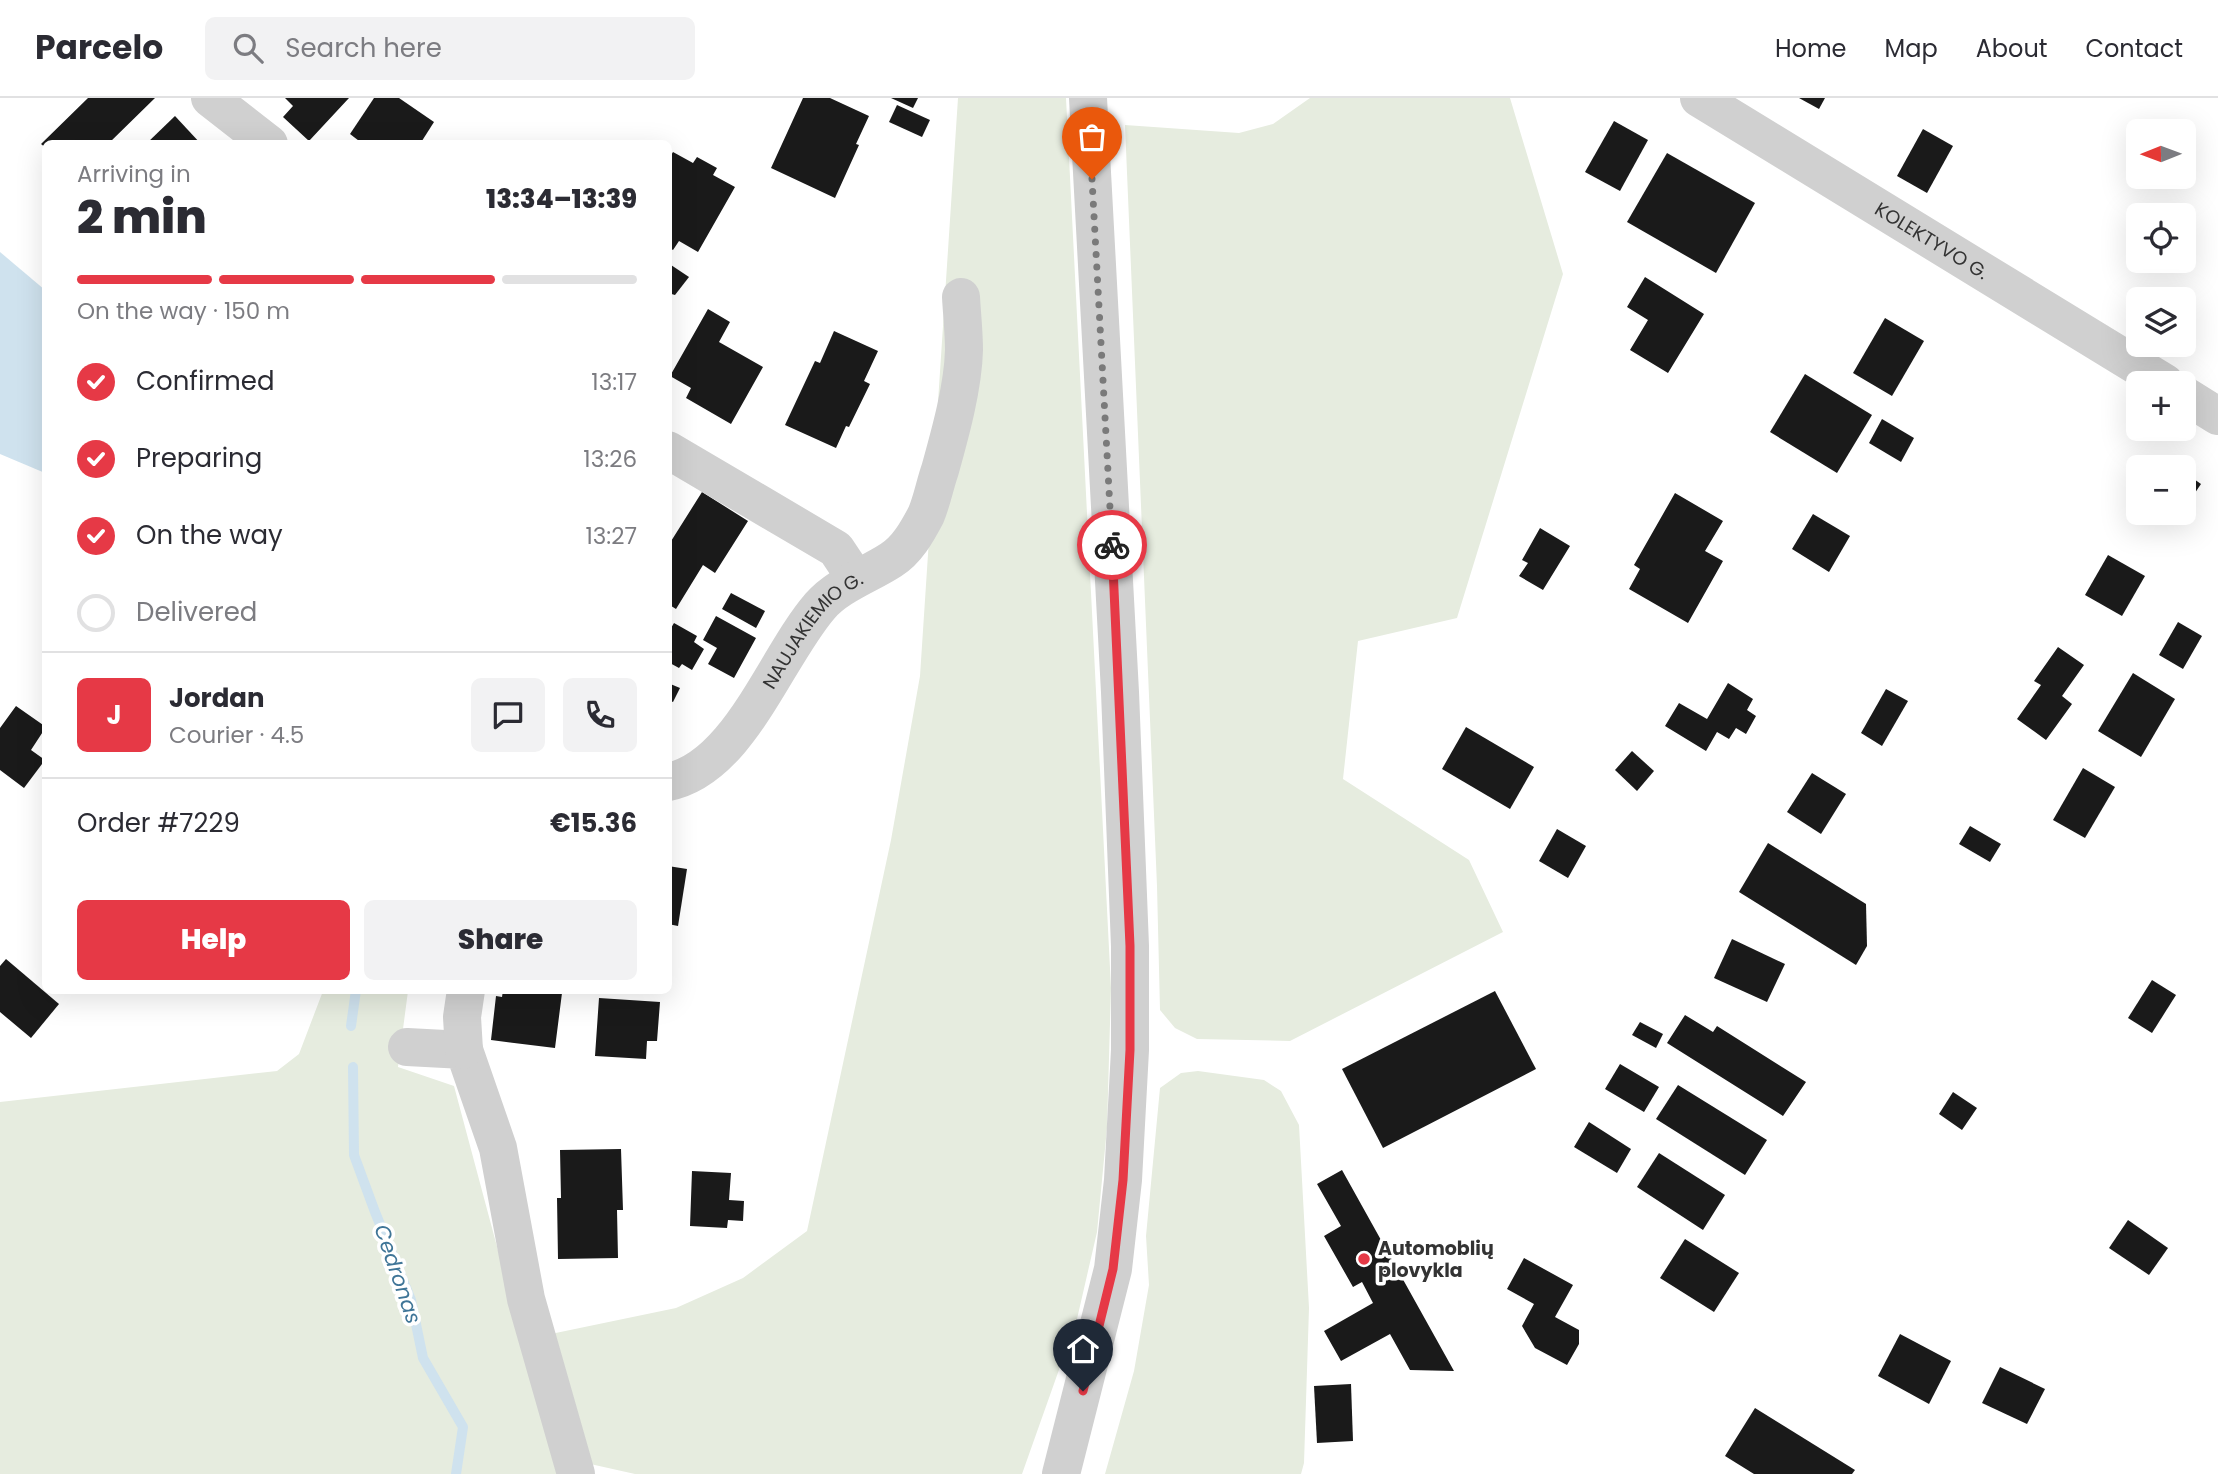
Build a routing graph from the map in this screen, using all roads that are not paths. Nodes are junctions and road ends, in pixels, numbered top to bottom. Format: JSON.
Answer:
{"nodes":[{"id":1,"x":210,"y":98,"type":"edge"},
{"id":2,"x":1088,"y":98,"type":"edge"},
{"id":3,"x":1699,"y":98,"type":"edge"},
{"id":4,"x":264,"y":140,"type":"edge"},
{"id":5,"x":961,"y":298,"type":"dead end"},
{"id":6,"x":2145,"y":371,"type":"edge"},
{"id":7,"x":2196,"y":402,"type":"edge"},
{"id":8,"x":2218,"y":416,"type":"edge"},
{"id":9,"x":672,"y":452,"type":"edge"},
{"id":10,"x":856,"y":579,"type":"junction"},
{"id":11,"x":672,"y":781,"type":"edge"},
{"id":12,"x":465,"y":994,"type":"edge"},
{"id":13,"x":407,"y":1047,"type":"dead end"},
{"id":14,"x":464,"y":1050,"type":"junction"},
{"id":15,"x":576,"y":1474,"type":"edge"},
{"id":16,"x":1061,"y":1474,"type":"edge"}],
"edges":[{"from":1,"to":4,"type":"street"},
{"from":2,"to":16,"type":"street"},
{"from":3,"to":6,"type":"street","name":"KOLEKTYVO G."},
{"from":5,"to":10,"type":"street"},
{"from":7,"to":8,"type":"street"},
{"from":9,"to":10,"type":"street","name":"NAUJAKIEMIO G."},
{"from":10,"to":11,"type":"street","name":"NAUJAKIEMIO G."},
{"from":12,"to":14,"type":"street"},
{"from":13,"to":14,"type":"street"},
{"from":14,"to":15,"type":"street"}]}
